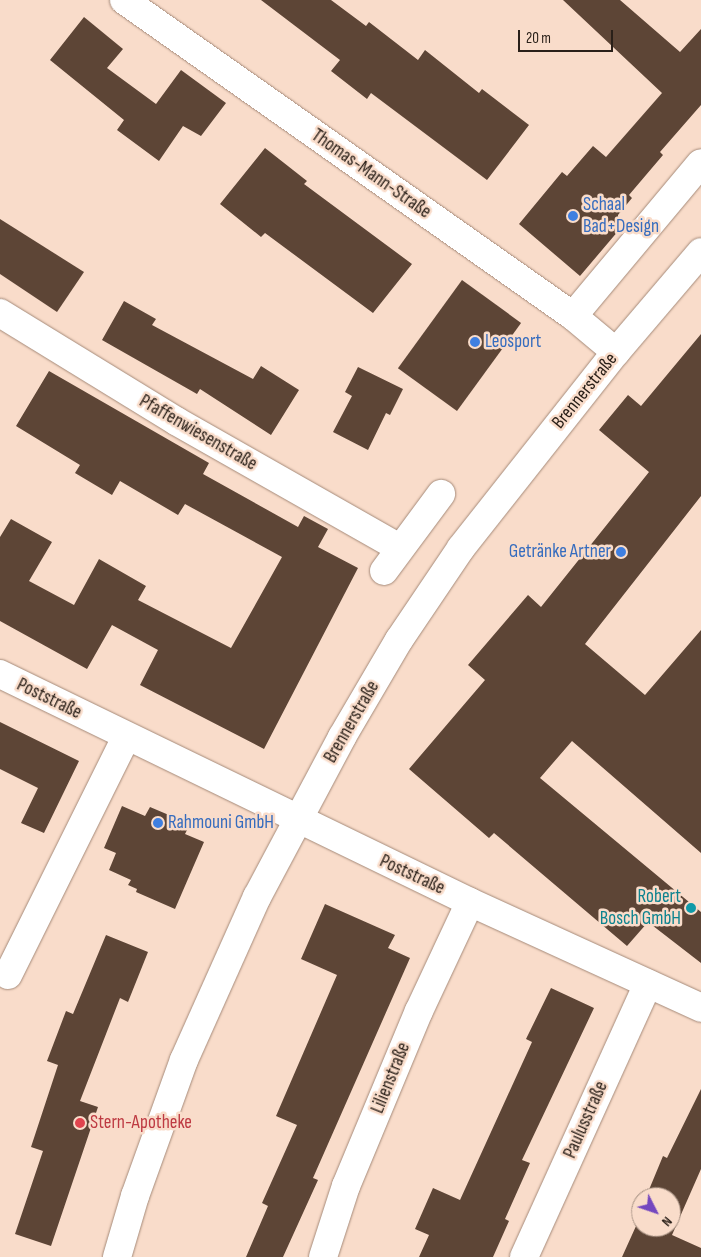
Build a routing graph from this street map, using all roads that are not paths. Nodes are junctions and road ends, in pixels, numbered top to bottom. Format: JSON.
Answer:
{"nodes":[{"id":1,"x":124,"y":0,"type":"edge"},
{"id":2,"x":701,"y":164,"type":"edge"},
{"id":3,"x":701,"y":252,"type":"edge"},
{"id":4,"x":0,"y":312,"type":"edge"},
{"id":5,"x":573,"y":316,"type":"junction"},
{"id":6,"x":616,"y":352,"type":"junction"},
{"id":7,"x":441,"y":494,"type":"dead end"},
{"id":8,"x":400,"y":548,"type":"junction"},
{"id":9,"x":384,"y":571,"type":"dead end"},
{"id":10,"x":0,"y":674,"type":"edge"},
{"id":11,"x":126,"y":737,"type":"junction"},
{"id":12,"x":298,"y":819,"type":"junction"},
{"id":13,"x":470,"y":902,"type":"junction"},
{"id":14,"x":8,"y":975,"type":"dead end"},
{"id":15,"x":648,"y":984,"type":"junction"},
{"id":16,"x":701,"y":1008,"type":"edge"},
{"id":17,"x":117,"y":1257,"type":"edge"},
{"id":18,"x":323,"y":1257,"type":"edge"},
{"id":19,"x":524,"y":1257,"type":"edge"}],
"edges":[{"from":1,"to":5,"type":"street","name":"Thomas-Mann-Straße"},
{"from":2,"to":5,"type":"street"},
{"from":3,"to":6,"type":"street","name":"Brennerstraße"},
{"from":4,"to":8,"type":"street","name":"Pfaffenwiesenstraße"},
{"from":5,"to":6,"type":"street","name":"Thomas-Mann-Straße"},
{"from":6,"to":12,"type":"street","name":"Brennerstraße"},
{"from":7,"to":8,"type":"street"},
{"from":8,"to":9,"type":"street"},
{"from":10,"to":11,"type":"street","name":"Poststraße"},
{"from":11,"to":12,"type":"street","name":"Poststraße"},
{"from":11,"to":14,"type":"street"},
{"from":12,"to":13,"type":"street","name":"Poststraße"},
{"from":12,"to":17,"type":"street","name":"Brennerstraße"},
{"from":13,"to":15,"type":"street","name":"Poststraße"},
{"from":13,"to":18,"type":"street","name":"Lilienstraße"},
{"from":15,"to":16,"type":"street","name":"Poststraße"},
{"from":15,"to":19,"type":"street","name":"Paulusstraße"}]}
